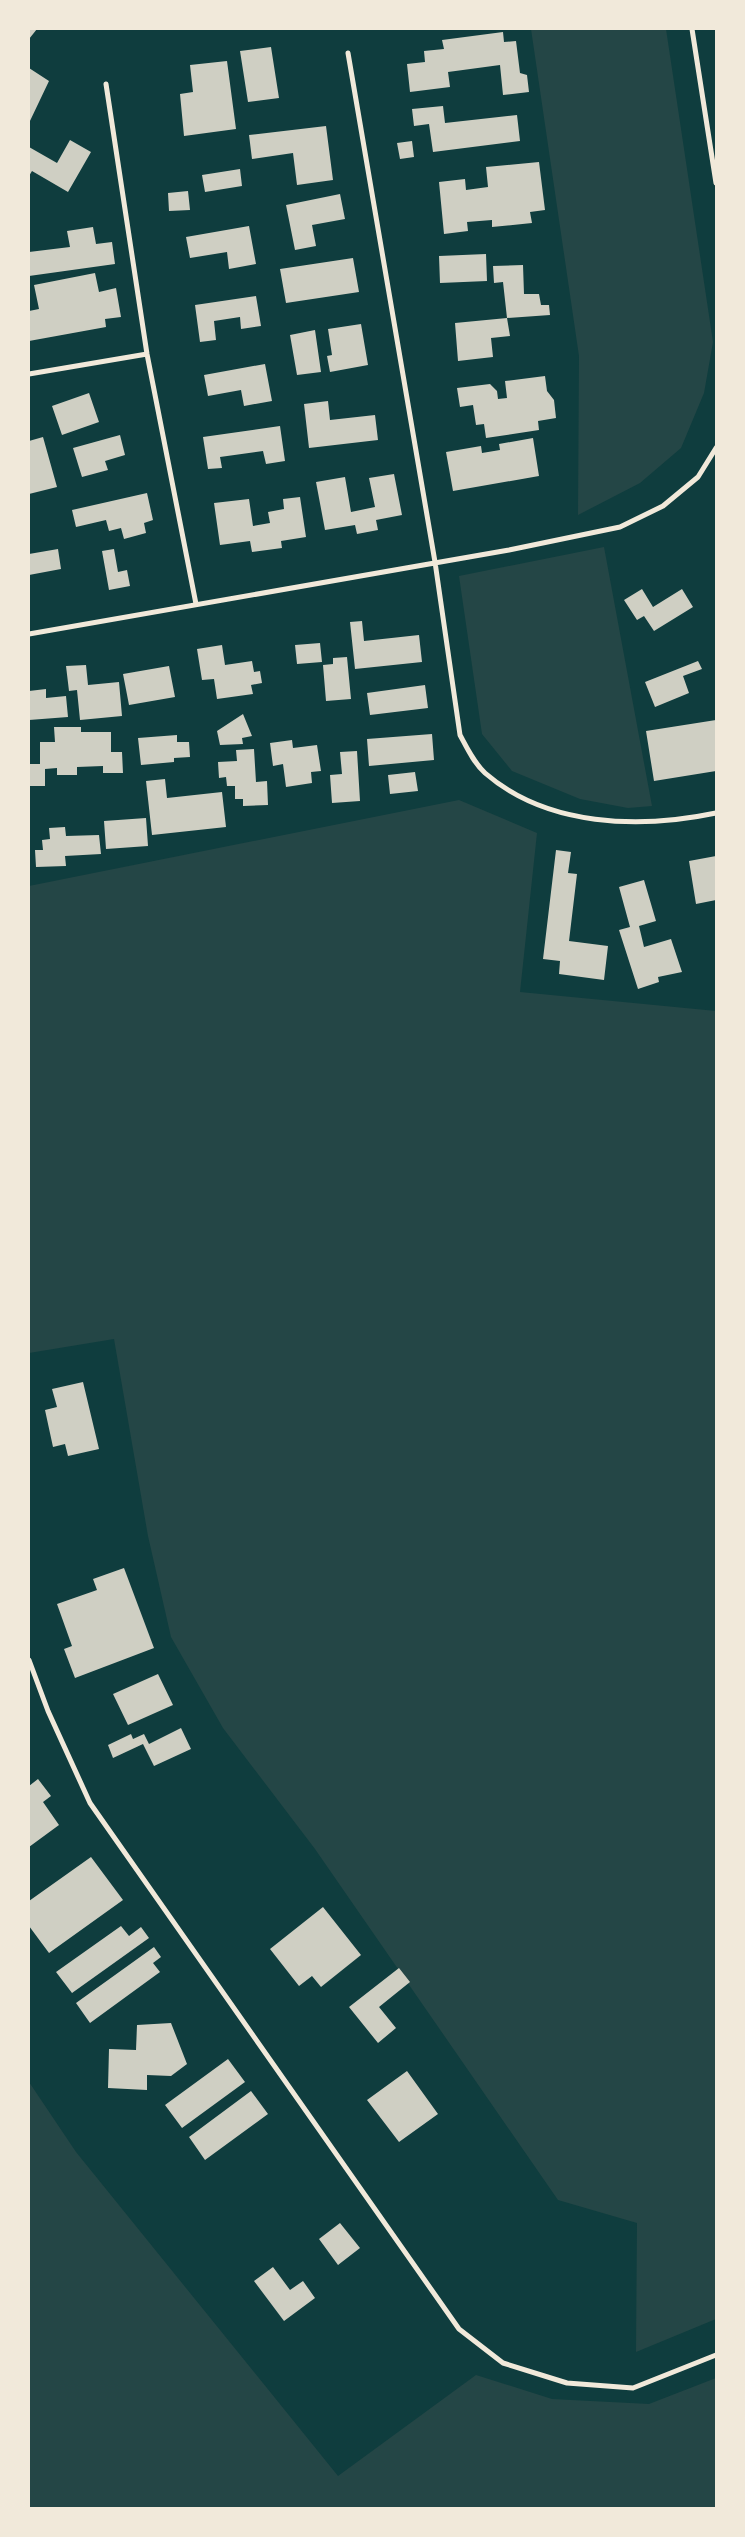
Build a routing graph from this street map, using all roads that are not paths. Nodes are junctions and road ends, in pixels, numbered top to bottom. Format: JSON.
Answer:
{"nodes":[{"id":1,"x":692,"y":29,"type":"edge"},
{"id":2,"x":348,"y":53,"type":"dead end"},
{"id":3,"x":106,"y":84,"type":"dead end"},
{"id":4,"x":716,"y":183,"type":"edge"},
{"id":5,"x":147,"y":354,"type":"junction"},
{"id":6,"x":29,"y":374,"type":"edge"},
{"id":7,"x":716,"y":448,"type":"edge"},
{"id":8,"x":435,"y":562,"type":"junction"},
{"id":9,"x":196,"y":604,"type":"junction"},
{"id":10,"x":29,"y":634,"type":"edge"},
{"id":11,"x":716,"y":813,"type":"edge"},
{"id":12,"x":29,"y":1660,"type":"edge"},
{"id":13,"x":716,"y":2355,"type":"edge"}],
"edges":[{"from":1,"to":4,"type":"street"},
{"from":2,"to":8,"type":"street"},
{"from":3,"to":5,"type":"street"},
{"from":5,"to":6,"type":"street"},
{"from":5,"to":9,"type":"street"},
{"from":7,"to":8,"type":"street"},
{"from":8,"to":9,"type":"street"},
{"from":8,"to":11,"type":"street"},
{"from":9,"to":10,"type":"street"},
{"from":12,"to":13,"type":"street"}]}
